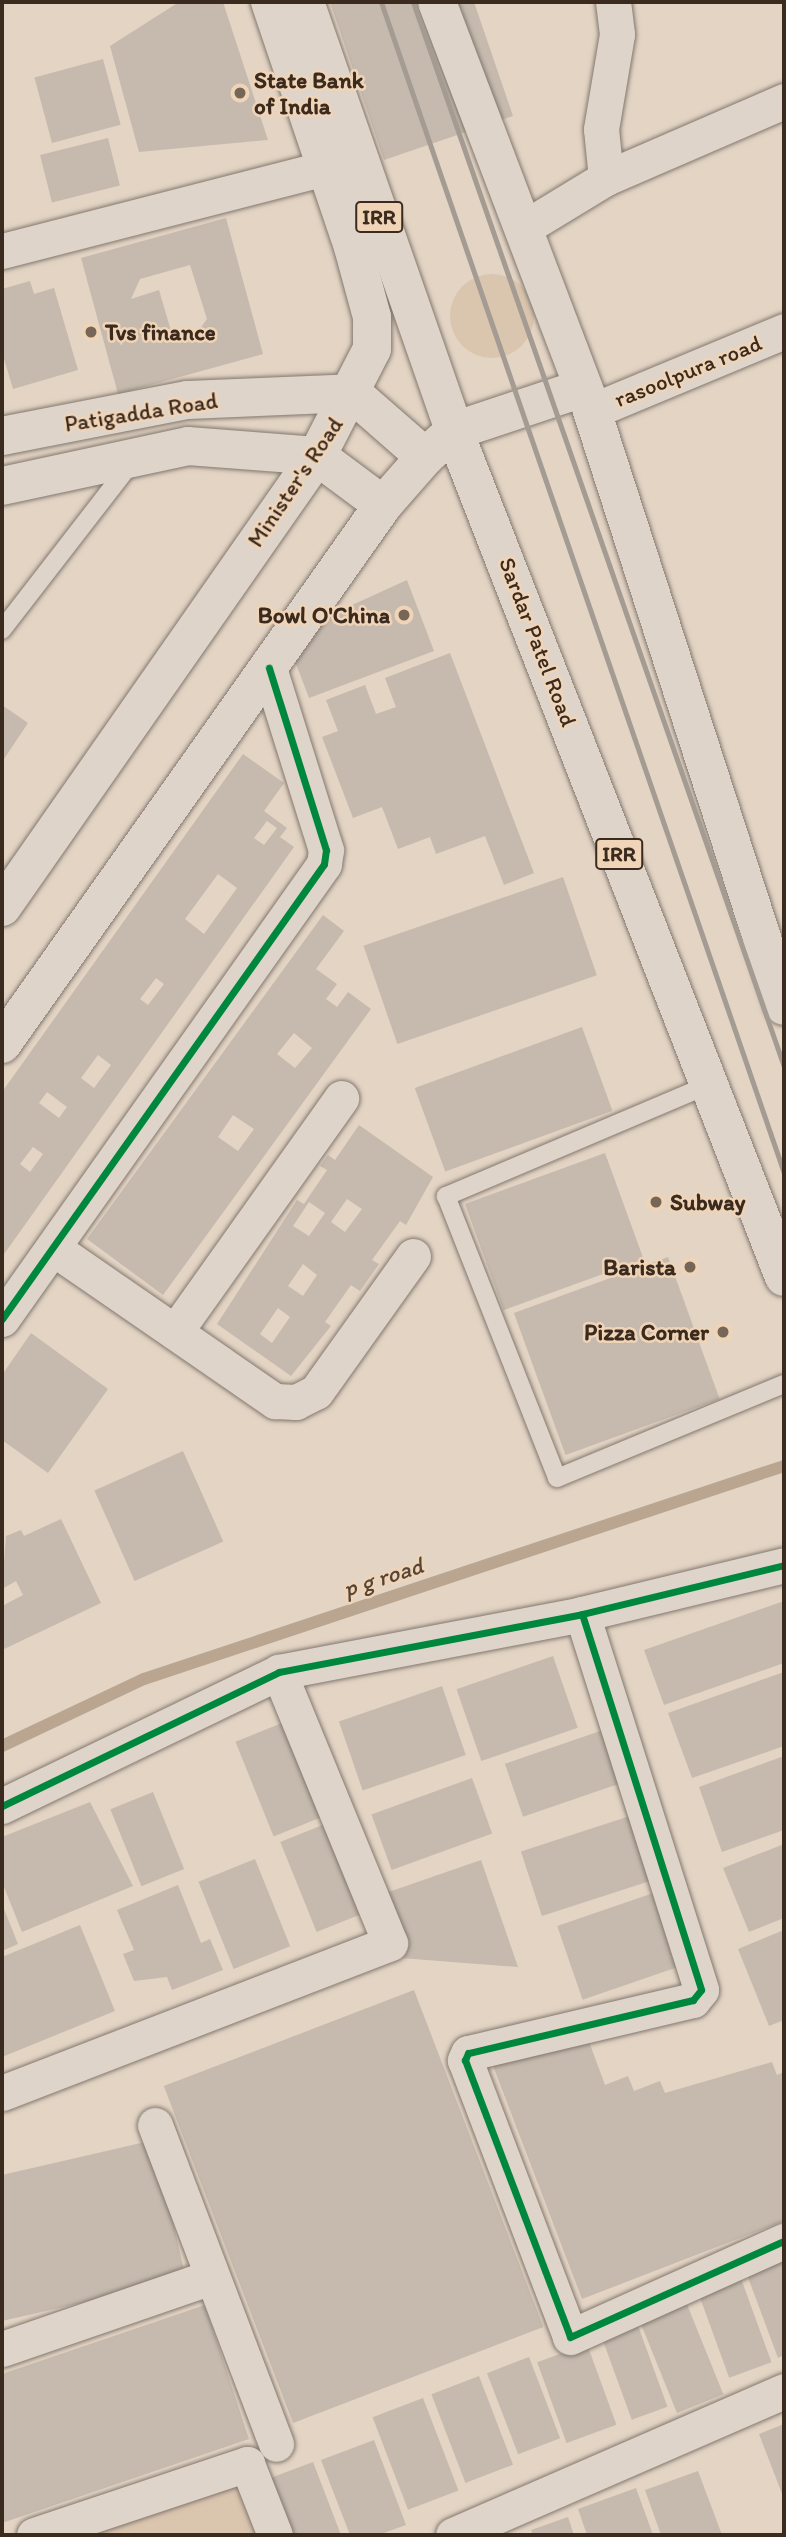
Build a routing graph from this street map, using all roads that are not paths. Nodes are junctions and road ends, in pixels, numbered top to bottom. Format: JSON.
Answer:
{"nodes":[{"id":1,"x":270,"y":2,"type":"edge"},
{"id":2,"x":305,"y":2,"type":"edge"},
{"id":3,"x":437,"y":2,"type":"edge"},
{"id":4,"x":613,"y":2,"type":"edge"},
{"id":5,"x":784,"y":101,"type":"edge"},
{"id":6,"x":326,"y":168,"type":"junction"},
{"id":7,"x":606,"y":178,"type":"junction"},
{"id":8,"x":527,"y":226,"type":"junction"},
{"id":9,"x":2,"y":251,"type":"edge"},
{"id":10,"x":784,"y":331,"type":"edge"},
{"id":11,"x":352,"y":393,"type":"junction"},
{"id":12,"x":587,"y":399,"type":"junction"},
{"id":13,"x":188,"y":400,"type":"junction"},
{"id":14,"x":454,"y":431,"type":"junction"},
{"id":15,"x":2,"y":436,"type":"edge"},
{"id":16,"x":188,"y":446,"type":"junction"},
{"id":17,"x":317,"y":456,"type":"junction"},
{"id":18,"x":136,"y":457,"type":"junction"},
{"id":19,"x":425,"y":457,"type":"junction"},
{"id":20,"x":2,"y":485,"type":"edge"},
{"id":21,"x":383,"y":505,"type":"junction"},
{"id":22,"x":2,"y":630,"type":"edge"},
{"id":23,"x":269,"y":668,"type":"junction"},
{"id":24,"x":2,"y":907,"type":"edge"},
{"id":25,"x":784,"y":1006,"type":"edge"},
{"id":26,"x":2,"y":1044,"type":"edge"},
{"id":27,"x":708,"y":1085,"type":"junction"},
{"id":28,"x":341,"y":1098,"type":"dead end"},
{"id":29,"x":53,"y":1248,"type":"junction"},
{"id":30,"x":413,"y":1256,"type":"dead end"},
{"id":31,"x":784,"y":1277,"type":"edge"},
{"id":32,"x":2,"y":1319,"type":"edge"},
{"id":33,"x":175,"y":1332,"type":"junction"},
{"id":34,"x":784,"y":1384,"type":"edge"},
{"id":35,"x":784,"y":1565,"type":"edge"},
{"id":36,"x":582,"y":1614,"type":"junction"},
{"id":37,"x":279,"y":1672,"type":"junction"},
{"id":38,"x":2,"y":1806,"type":"edge"},
{"id":39,"x":2,"y":2093,"type":"edge"},
{"id":40,"x":155,"y":2125,"type":"dead end"},
{"id":41,"x":784,"y":2241,"type":"edge"},
{"id":42,"x":211,"y":2277,"type":"junction"},
{"id":43,"x":2,"y":2349,"type":"edge"},
{"id":44,"x":784,"y":2391,"type":"edge"},
{"id":45,"x":276,"y":2444,"type":"dead end"},
{"id":46,"x":34,"y":2535,"type":"edge"},
{"id":47,"x":275,"y":2535,"type":"edge"},
{"id":48,"x":453,"y":2535,"type":"edge"}],
"edges":[{"from":1,"to":6,"type":"main road","name":"Minister's Road"},
{"from":2,"to":14,"type":"main road","name":"Sardar Patel Road","number":"IRR"},
{"from":3,"to":8,"type":"main road"},
{"from":4,"to":7,"type":"street"},
{"from":5,"to":7,"type":"street"},
{"from":6,"to":9,"type":"street"},
{"from":6,"to":11,"type":"main road","name":"Minister's Road"},
{"from":7,"to":8,"type":"street"},
{"from":8,"to":12,"type":"main road"},
{"from":10,"to":12,"type":"street","name":"rasoolpura road"},
{"from":11,"to":13,"type":"main road","name":"Patigadda Road"},
{"from":11,"to":17,"type":"main road","name":"Minister's Road"},
{"from":11,"to":19,"type":"main road"},
{"from":12,"to":14,"type":"main road"},
{"from":12,"to":25,"type":"main road"},
{"from":13,"to":15,"type":"main road","name":"Patigadda Road"},
{"from":13,"to":16,"type":"main road"},
{"from":14,"to":19,"type":"main road"},
{"from":14,"to":27,"type":"main road","name":"Sardar Patel Road","number":"IRR"},
{"from":16,"to":17,"type":"main road","name":"Patigadda Road"},
{"from":16,"to":18,"type":"main road","name":"Patigadda Road"},
{"from":17,"to":21,"type":"main road"},
{"from":17,"to":24,"type":"main road","name":"Minister's Road"},
{"from":18,"to":20,"type":"main road","name":"Patigadda Road"},
{"from":18,"to":22,"type":"lane"},
{"from":19,"to":21,"type":"main road"},
{"from":21,"to":23,"type":"main road"},
{"from":23,"to":26,"type":"main road"},
{"from":23,"to":29,"type":"street"},
{"from":27,"to":31,"type":"main road","name":"Sardar Patel Road","number":"IRR"},
{"from":27,"to":34,"type":"lane"},
{"from":28,"to":33,"type":"street"},
{"from":29,"to":32,"type":"street"},
{"from":29,"to":33,"type":"street"},
{"from":30,"to":33,"type":"street"},
{"from":35,"to":36,"type":"street"},
{"from":36,"to":37,"type":"street"},
{"from":36,"to":41,"type":"street"},
{"from":37,"to":38,"type":"street"},
{"from":37,"to":39,"type":"street"},
{"from":40,"to":42,"type":"street"},
{"from":42,"to":43,"type":"street"},
{"from":42,"to":45,"type":"street"},
{"from":44,"to":48,"type":"street"},
{"from":46,"to":47,"type":"street"}]}
